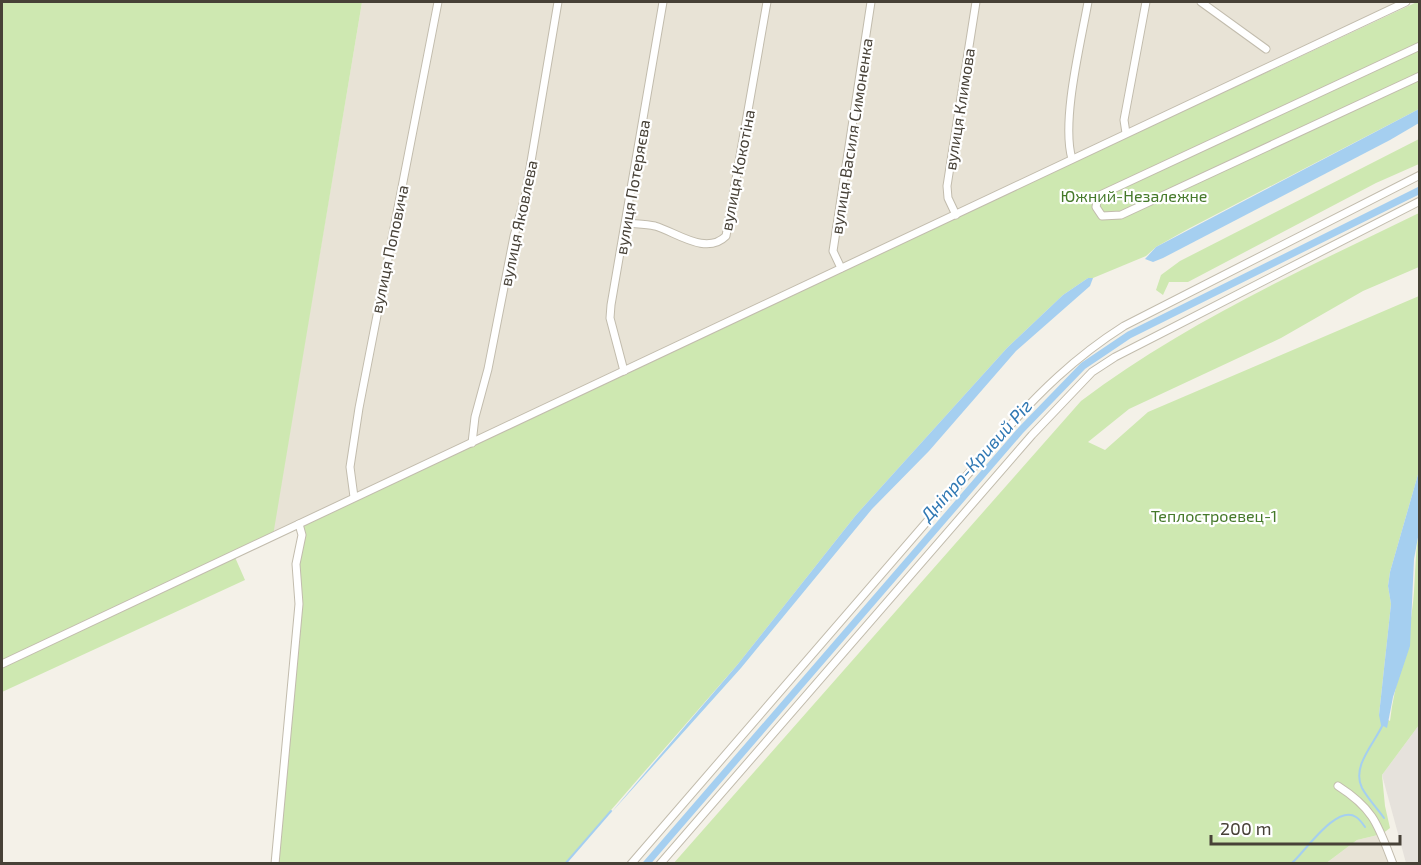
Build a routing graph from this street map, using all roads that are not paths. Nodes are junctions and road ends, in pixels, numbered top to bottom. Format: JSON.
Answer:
{"nodes":[{"id":1,"x":438,"y":2,"type":"edge"},
{"id":2,"x":558,"y":2,"type":"edge"},
{"id":3,"x":663,"y":2,"type":"edge"},
{"id":4,"x":767,"y":2,"type":"edge"},
{"id":5,"x":871,"y":2,"type":"edge"},
{"id":6,"x":976,"y":2,"type":"edge"},
{"id":7,"x":1088,"y":2,"type":"edge"},
{"id":8,"x":1146,"y":2,"type":"edge"},
{"id":9,"x":1201,"y":2,"type":"edge"},
{"id":10,"x":1406,"y":2,"type":"edge"},
{"id":11,"x":1419,"y":46,"type":"edge"},
{"id":12,"x":1266,"y":49,"type":"dead end"},
{"id":13,"x":1419,"y":76,"type":"edge"},
{"id":14,"x":1126,"y":133,"type":"junction"},
{"id":15,"x":1072,"y":159,"type":"junction"},
{"id":16,"x":1419,"y":175,"type":"edge"},
{"id":17,"x":1419,"y":201,"type":"edge"},
{"id":18,"x":956,"y":214,"type":"junction"},
{"id":19,"x":626,"y":223,"type":"junction"},
{"id":20,"x":841,"y":268,"type":"junction"},
{"id":21,"x":624,"y":371,"type":"junction"},
{"id":22,"x":472,"y":443,"type":"junction"},
{"id":23,"x":354,"y":497,"type":"junction"},
{"id":24,"x":299,"y":524,"type":"junction"},
{"id":25,"x":2,"y":664,"type":"edge"},
{"id":26,"x":1338,"y":786,"type":"dead end"},
{"id":27,"x":275,"y":864,"type":"edge"},
{"id":28,"x":631,"y":864,"type":"edge"},
{"id":29,"x":660,"y":864,"type":"edge"},
{"id":30,"x":1393,"y":864,"type":"edge"}],
"edges":[{"from":1,"to":23,"type":"street","name":"вулиця Поповича"},
{"from":2,"to":22,"type":"street","name":"вулиця Яковлева"},
{"from":3,"to":19,"type":"street","name":"вулиця Потеряєва"},
{"from":4,"to":19,"type":"street","name":"вулиця Кокотіна"},
{"from":5,"to":20,"type":"street","name":"вулиця Василя Симоненка"},
{"from":6,"to":18,"type":"street","name":"вулиця Климова"},
{"from":7,"to":15,"type":"street"},
{"from":8,"to":14,"type":"street"},
{"from":9,"to":12,"type":"street"},
{"from":10,"to":14,"type":"street"},
{"from":11,"to":13,"type":"street"},
{"from":14,"to":15,"type":"street"},
{"from":15,"to":18,"type":"street"},
{"from":16,"to":28,"type":"street"},
{"from":17,"to":29,"type":"street"},
{"from":18,"to":20,"type":"street"},
{"from":19,"to":21,"type":"street","name":"вулиця Потеряєва"},
{"from":20,"to":21,"type":"street"},
{"from":21,"to":22,"type":"street"},
{"from":22,"to":23,"type":"street"},
{"from":23,"to":24,"type":"street"},
{"from":24,"to":25,"type":"street"},
{"from":24,"to":27,"type":"street"},
{"from":26,"to":30,"type":"street"}]}
